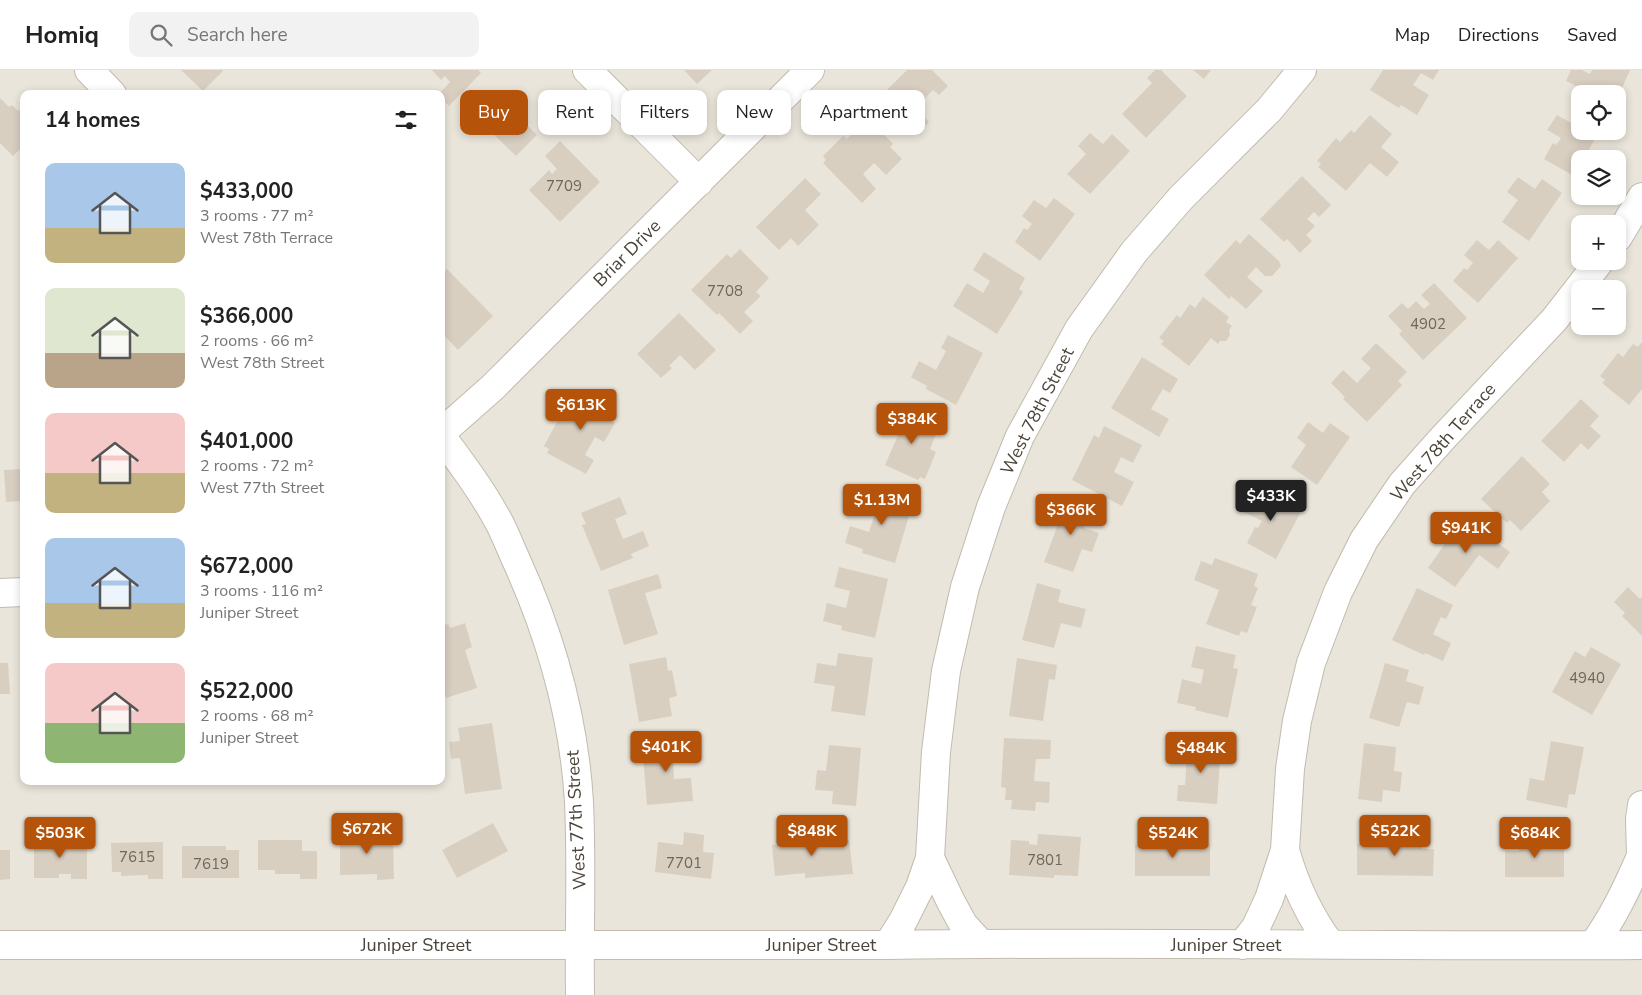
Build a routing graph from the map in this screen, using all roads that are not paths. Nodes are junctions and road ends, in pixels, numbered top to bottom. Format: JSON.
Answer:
{"nodes":[{"id":1,"x":89,"y":70,"type":"edge"},
{"id":2,"x":588,"y":70,"type":"edge"},
{"id":3,"x":810,"y":70,"type":"edge"},
{"id":4,"x":1302,"y":70,"type":"edge"},
{"id":5,"x":108,"y":90,"type":"edge"},
{"id":6,"x":699,"y":182,"type":"junction"},
{"id":7,"x":1642,"y":197,"type":"edge"},
{"id":8,"x":1626,"y":224,"type":"edge"},
{"id":9,"x":1593,"y":270,"type":"edge"},
{"id":10,"x":445,"y":430,"type":"edge"},
{"id":11,"x":445,"y":439,"type":"edge"},
{"id":12,"x":20,"y":592,"type":"edge"},
{"id":13,"x":0,"y":593,"type":"edge"},
{"id":14,"x":1642,"y":805,"type":"edge"},
{"id":15,"x":1285,"y":850,"type":"junction"},
{"id":16,"x":930,"y":858,"type":"junction"},
{"id":17,"x":1641,"y":858,"type":"edge"},
{"id":18,"x":981,"y":944,"type":"junction"},
{"id":19,"x":0,"y":945,"type":"edge"},
{"id":20,"x":579,"y":945,"type":"junction"},
{"id":21,"x":888,"y":945,"type":"junction"},
{"id":22,"x":1242,"y":945,"type":"junction"},
{"id":23,"x":1331,"y":945,"type":"junction"},
{"id":24,"x":1592,"y":945,"type":"junction"},
{"id":25,"x":1642,"y":945,"type":"edge"},
{"id":26,"x":580,"y":995,"type":"edge"}],
"edges":[{"from":1,"to":5,"type":"street"},
{"from":2,"to":6,"type":"street"},
{"from":3,"to":6,"type":"street","name":"Briar Drive"},
{"from":4,"to":16,"type":"street","name":"West 78th Street"},
{"from":6,"to":10,"type":"street","name":"Briar Drive"},
{"from":7,"to":8,"type":"street"},
{"from":9,"to":15,"type":"street","name":"West 78th Terrace"},
{"from":11,"to":20,"type":"street","name":"West 77th Street"},
{"from":12,"to":13,"type":"street"},
{"from":14,"to":17,"type":"street"},
{"from":15,"to":22,"type":"street","name":"West 78th Terrace"},
{"from":15,"to":23,"type":"street","name":"West 78th Terrace"},
{"from":16,"to":18,"type":"street","name":"West 78th Street"},
{"from":16,"to":21,"type":"street","name":"West 78th Street"},
{"from":17,"to":24,"type":"street"},
{"from":18,"to":21,"type":"street","name":"Juniper Street"},
{"from":18,"to":22,"type":"street","name":"Juniper Street"},
{"from":19,"to":20,"type":"street","name":"Juniper Street"},
{"from":20,"to":21,"type":"street","name":"Juniper Street"},
{"from":20,"to":26,"type":"street","name":"West 77th Street"},
{"from":22,"to":23,"type":"street","name":"Juniper Street"},
{"from":23,"to":24,"type":"street","name":"Juniper Street"},
{"from":24,"to":25,"type":"street","name":"Juniper Street"}]}
